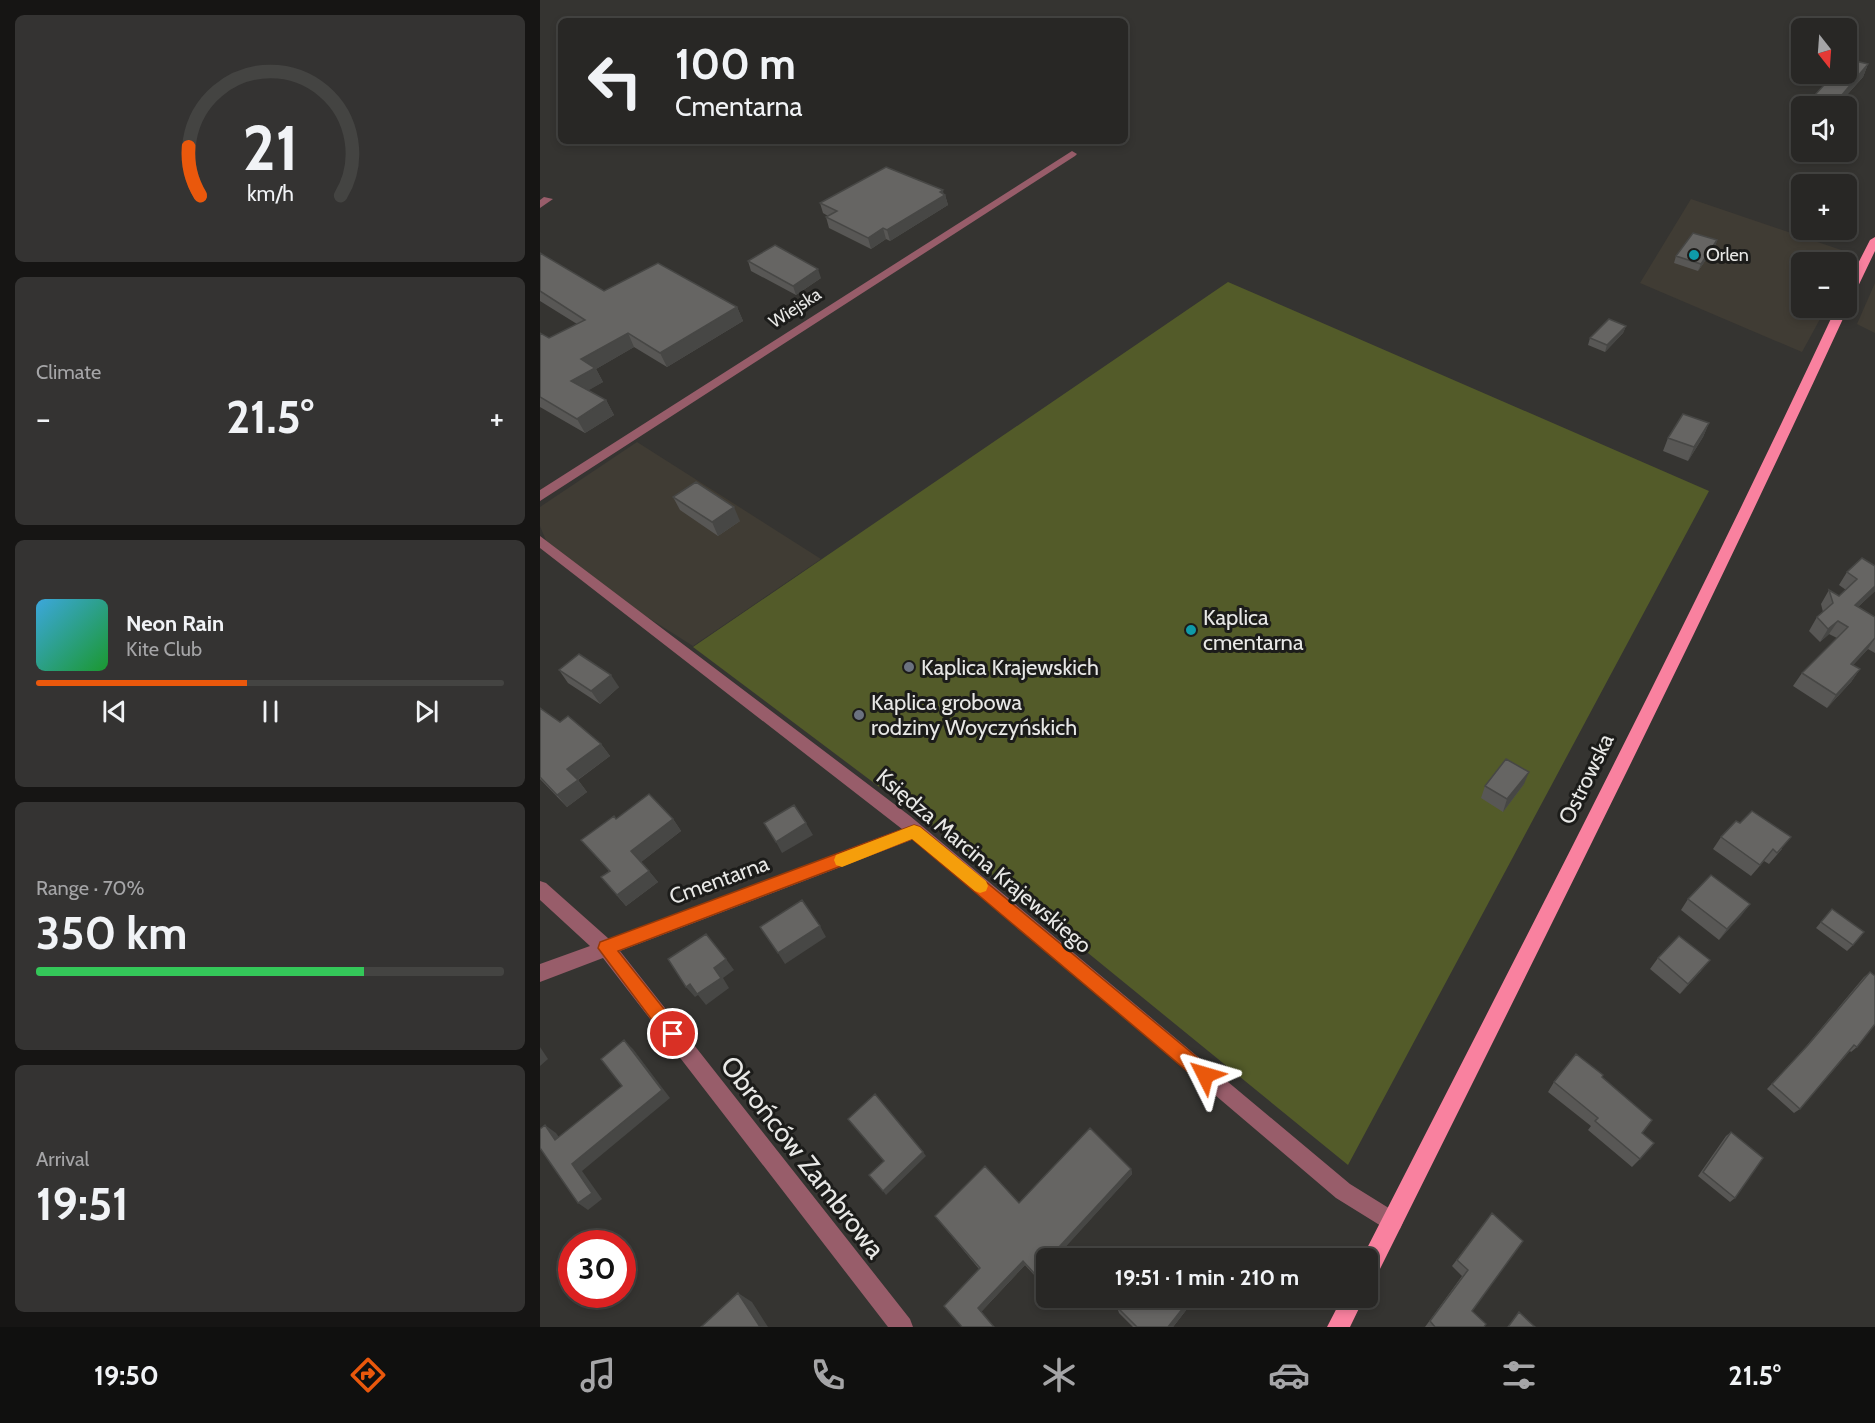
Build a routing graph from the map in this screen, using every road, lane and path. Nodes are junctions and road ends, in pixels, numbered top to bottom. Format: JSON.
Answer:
{"nodes":[{"id":1,"x":1072,"y":154,"type":"dead end"},
{"id":2,"x":1875,"y":240,"type":"edge"},
{"id":3,"x":1857,"y":277,"type":"edge"},
{"id":4,"x":1837,"y":318,"type":"edge"},
{"id":5,"x":540,"y":496,"type":"edge"},
{"id":6,"x":540,"y":540,"type":"edge"},
{"id":7,"x":914,"y":832,"type":"junction"},
{"id":8,"x":540,"y":889,"type":"edge"},
{"id":9,"x":606,"y":948,"type":"junction"},
{"id":10,"x":540,"y":973,"type":"edge"},
{"id":11,"x":1393,"y":1222,"type":"junction"},
{"id":12,"x":1378,"y":1250,"type":"edge"},
{"id":13,"x":1348,"y":1308,"type":"edge"},
{"id":14,"x":902,"y":1327,"type":"edge"},
{"id":15,"x":1338,"y":1327,"type":"edge"}],
"edges":[{"from":1,"to":5,"type":"street","name":"Wiejska"},
{"from":2,"to":3,"type":"main road"},
{"from":4,"to":11,"type":"main road","name":"Ostrowska"},
{"from":6,"to":7,"type":"street","name":"Księdza Marcina Krajewskiego"},
{"from":7,"to":9,"type":"street","name":"Cmentarna"},
{"from":7,"to":11,"type":"street","name":"Księdza Marcina Krajewskiego"},
{"from":8,"to":9,"type":"street","name":"Obrońców Zambrowa"},
{"from":9,"to":10,"type":"street","name":"Cmentarna"},
{"from":9,"to":14,"type":"street","name":"Obrońców Zambrowa"},
{"from":11,"to":12,"type":"main road","name":"Ostrowska"},
{"from":13,"to":15,"type":"main road"}]}
